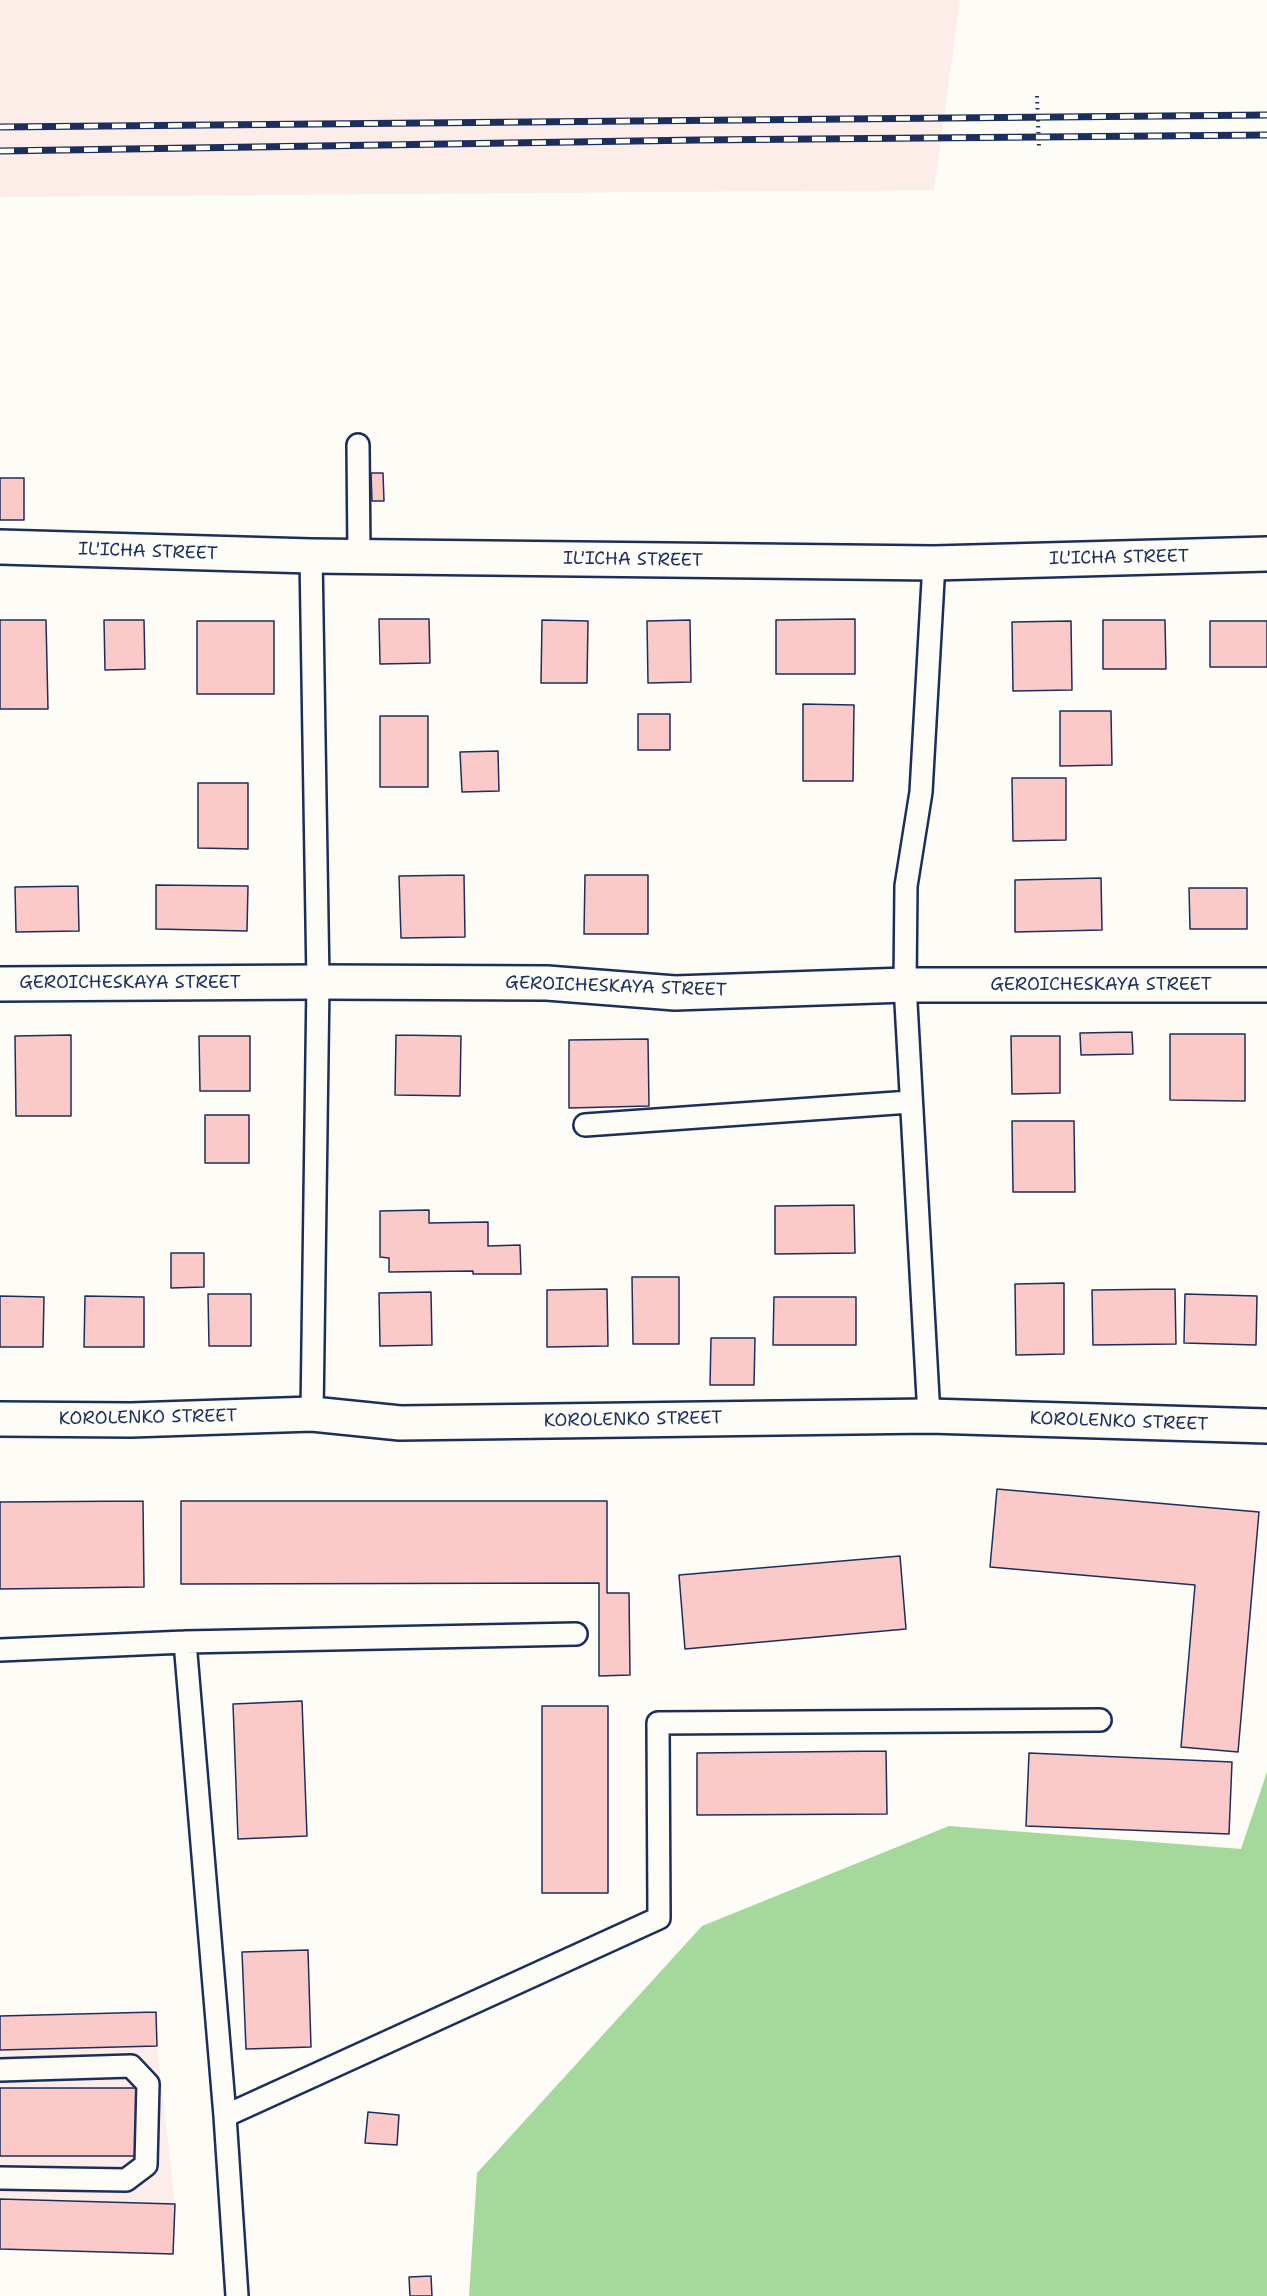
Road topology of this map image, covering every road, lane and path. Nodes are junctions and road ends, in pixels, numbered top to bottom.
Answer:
1 (1036, 96) dead end
2 (1039, 147) dead end
3 (358, 445) dead end
4 (0, 548) edge
5 (1267, 554) edge
6 (310, 556) junction
7 (359, 557) junction
8 (934, 563) junction
9 (318, 982) junction
10 (0, 984) edge
11 (905, 985) junction
12 (1267, 985) edge
13 (910, 1102) junction
14 (585, 1125) dead end
15 (312, 1414) junction
16 (929, 1416) junction
17 (0, 1419) edge
18 (1267, 1426) edge
19 (576, 1634) dead end
20 (185, 1642) junction
21 (0, 1650) edge
22 (1100, 1720) dead end
23 (0, 2070) edge
24 (225, 2116) junction
25 (0, 2178) edge
26 (237, 2296) edge

1 - 2 path
3 - 7 lane
4 - 6 street, IL'ICHA STREET
5 - 8 street, IL'ICHA STREET
6 - 7 street, IL'ICHA STREET
6 - 9 lane
7 - 8 street, IL'ICHA STREET
8 - 11 lane
9 - 10 street, GEROICHESKAYA STREET
9 - 11 street, GEROICHESKAYA STREET
9 - 15 lane
11 - 12 street, GEROICHESKAYA STREET
11 - 13 lane
13 - 14 lane
13 - 16 lane
15 - 16 street, KOROLENKO STREET
15 - 17 street, KOROLENKO STREET
16 - 18 street, KOROLENKO STREET
19 - 20 lane
20 - 21 lane
20 - 24 lane
22 - 24 lane
23 - 25 lane
24 - 26 lane

